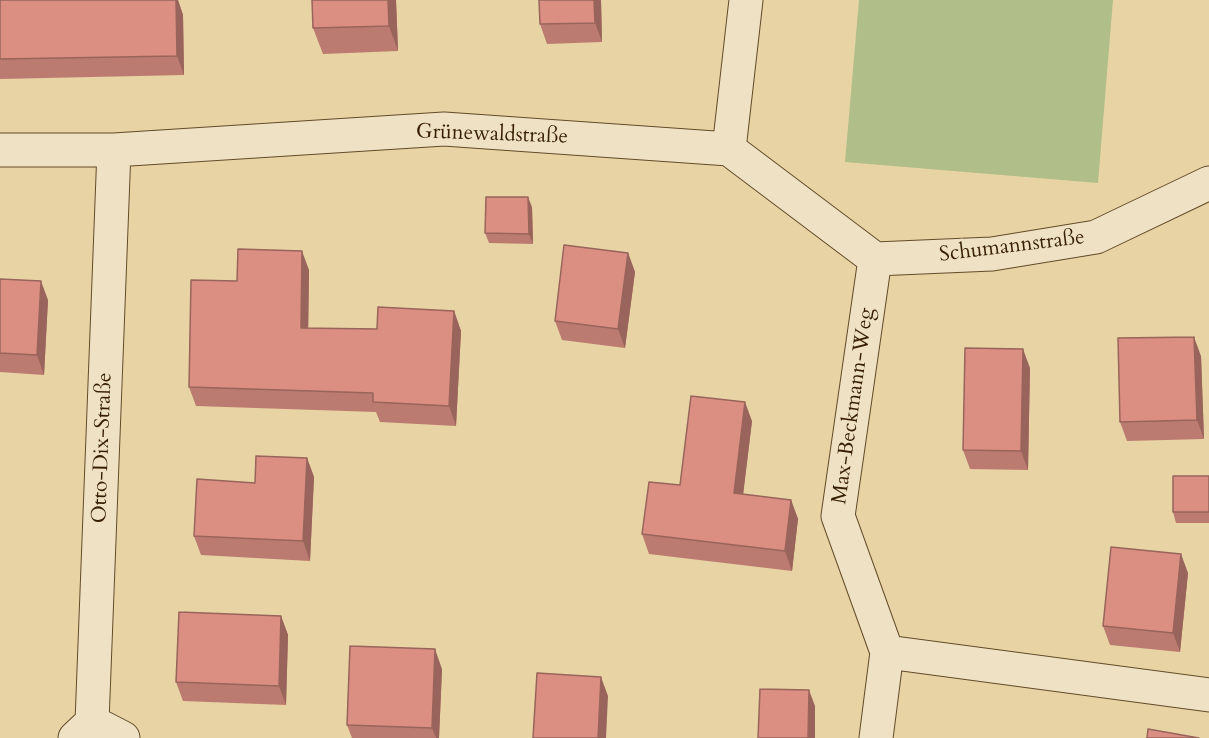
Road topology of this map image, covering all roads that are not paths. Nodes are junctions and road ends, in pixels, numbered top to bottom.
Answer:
1 (746, 0) edge
2 (729, 149) junction
3 (0, 150) edge
4 (114, 150) junction
5 (1209, 183) edge
6 (875, 259) junction
7 (887, 652) junction
8 (1209, 695) edge
9 (84, 730) edge
10 (123, 738) edge
11 (876, 738) edge

1 - 2 street
2 - 4 street, Grünewaldstraße
2 - 6 street
3 - 4 street, Grünewaldstraße
4 - 9 street, Otto-Dix-Straße
5 - 6 street, Schumannstraße
6 - 7 street, Max-Beckmann-Weg
7 - 8 street
7 - 11 street, Max-Beckmann-Weg
9 - 10 street

